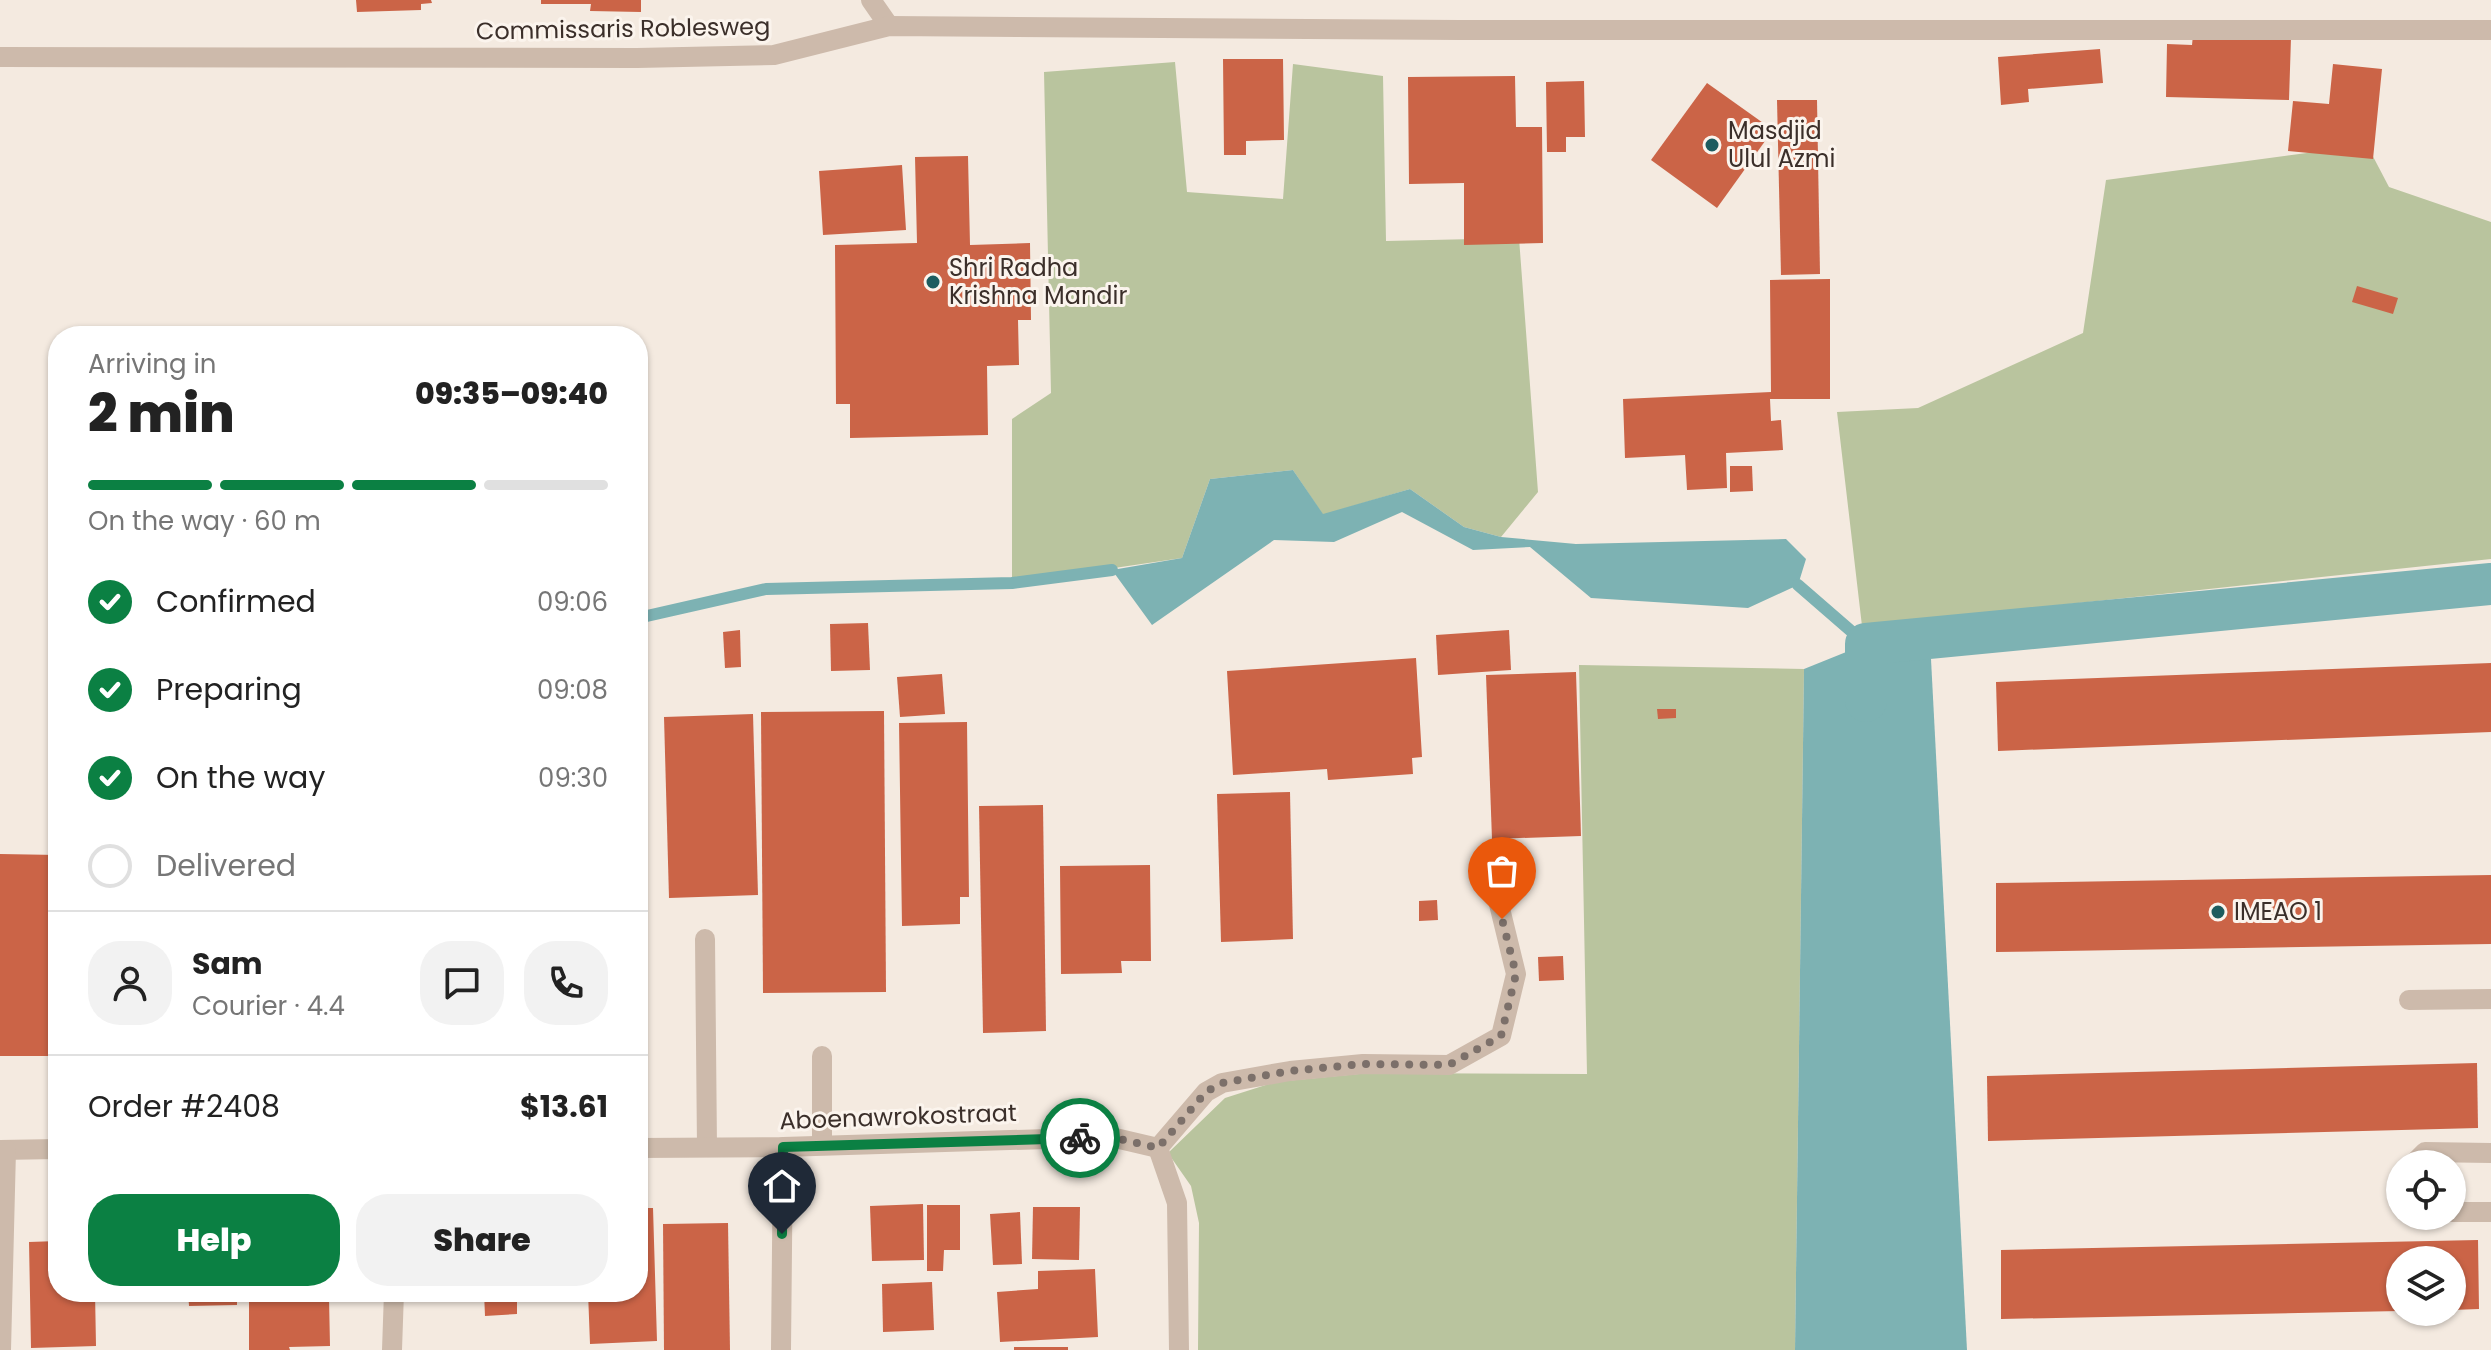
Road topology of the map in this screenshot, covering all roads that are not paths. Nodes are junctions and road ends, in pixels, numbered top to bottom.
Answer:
1 (871, 0) edge
2 (889, 26) junction
3 (2491, 30) edge
4 (0, 57) edge
5 (1496, 892) dead end
6 (705, 939) dead end
7 (2491, 999) edge
8 (2409, 1000) dead end
9 (822, 1056) dead end
10 (822, 1145) junction
11 (707, 1147) junction
12 (783, 1147) junction
13 (648, 1148) edge
14 (1158, 1148) junction
15 (48, 1149) edge
16 (3, 1150) edge
17 (2466, 1153) edge
18 (2491, 1153) edge
19 (2466, 1212) edge
20 (2491, 1212) edge
21 (394, 1302) edge
22 (1, 1350) edge
23 (392, 1350) edge
24 (781, 1350) edge
25 (1179, 1350) edge

1 - 2 street
2 - 3 street, Commissaris Roblesweg
2 - 4 street, Commissaris Roblesweg
5 - 14 street
6 - 11 street
7 - 8 street
9 - 10 street
10 - 12 street, Aboenawrokostraat
10 - 14 street, Aboenawrokostraat
11 - 12 street, Aboenawrokostraat
11 - 13 street, Aboenawrokostraat
12 - 24 street
14 - 25 street
15 - 16 street
16 - 22 street
17 - 18 street
19 - 20 street
21 - 23 street

